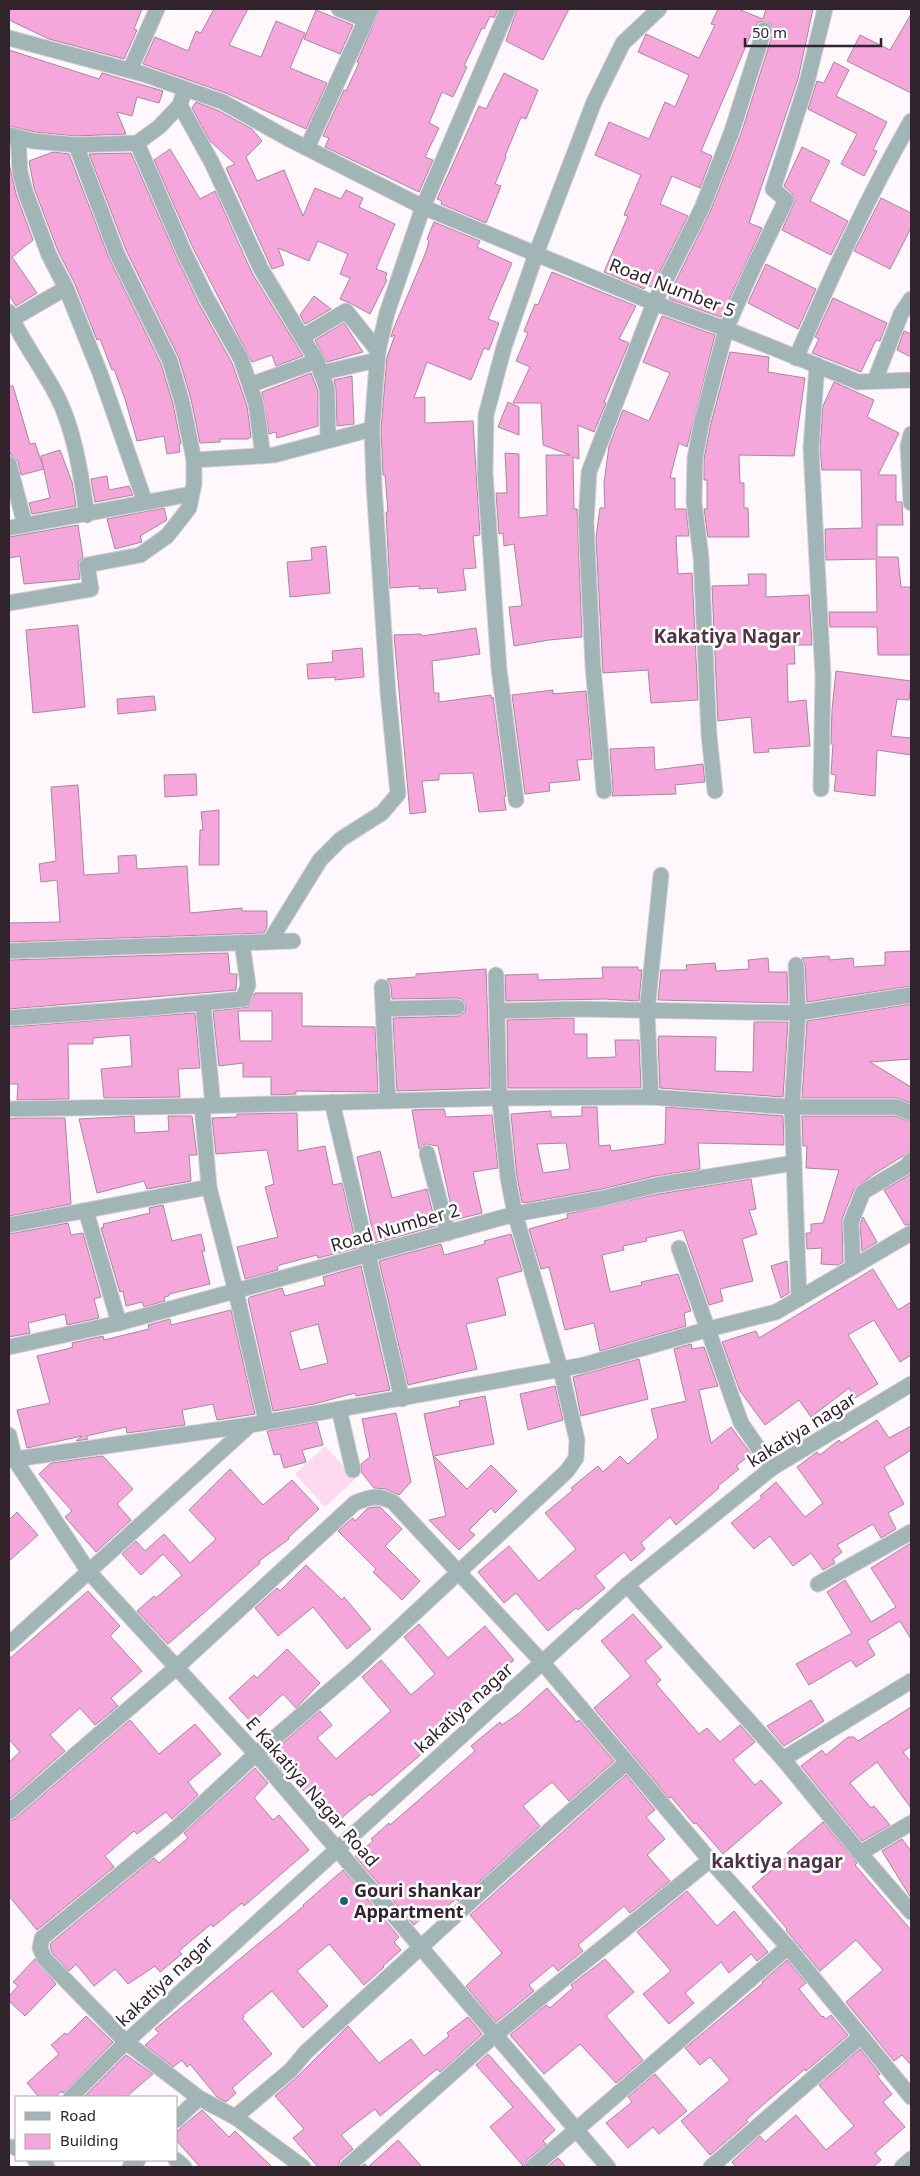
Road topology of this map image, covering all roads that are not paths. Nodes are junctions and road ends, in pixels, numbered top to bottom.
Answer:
1 (157, 9) edge
2 (339, 9) edge
3 (508, 9) edge
4 (659, 9) edge
5 (825, 9) edge
6 (368, 14) edge
7 (764, 30) dead end
8 (9, 38) edge
9 (130, 70) junction
10 (185, 89) junction
11 (180, 105) junction
12 (911, 121) edge
13 (13, 136) edge
14 (137, 143) junction
15 (76, 145) junction
16 (307, 148) junction
17 (423, 207) junction
18 (536, 254) junction
19 (66, 288) junction
20 (911, 299) edge
21 (654, 303) junction
22 (10, 318) edge
23 (726, 329) junction
24 (302, 337) junction
25 (377, 355) junction
26 (796, 358) junction
27 (817, 366) junction
28 (319, 367) junction
29 (875, 380) junction
30 (911, 380) edge
31 (250, 385) junction
32 (372, 429) junction
33 (911, 434) edge
34 (328, 440) junction
35 (263, 456) junction
36 (194, 460) junction
37 (910, 460) edge
38 (9, 464) edge
39 (191, 494) junction
40 (145, 502) junction
41 (911, 503) edge
42 (87, 515) junction
43 (25, 525) junction
44 (9, 528) edge
45 (9, 603) edge
46 (822, 789) dead end
47 (604, 790) dead end
48 (715, 792) dead end
49 (516, 800) dead end
50 (661, 875) dead end
51 (270, 941) junction
52 (293, 941) dead end
53 (242, 942) junction
54 (9, 951) edge
55 (796, 965) dead end
56 (496, 975) dead end
57 (382, 987) dead end
58 (911, 995) edge
59 (204, 1003) junction
60 (457, 1007) dead end
61 (384, 1009) junction
62 (498, 1011) junction
63 (647, 1012) junction
64 (798, 1014) junction
65 (9, 1018) edge
66 (651, 1097) junction
67 (500, 1098) junction
68 (388, 1101) junction
69 (332, 1102) junction
70 (208, 1106) junction
71 (792, 1107) junction
72 (9, 1108) edge
73 (911, 1113) edge
74 (427, 1153) dead end
75 (911, 1160) edge
76 (794, 1163) junction
77 (209, 1187) junction
78 (86, 1210) junction
79 (515, 1214) junction
80 (9, 1225) edge
81 (448, 1233) junction
82 (911, 1233) edge
83 (680, 1248) dead end
84 (367, 1256) junction
85 (853, 1267) junction
86 (236, 1292) junction
87 (799, 1299) junction
88 (119, 1323) junction
89 (709, 1329) junction
90 (9, 1348) edge
91 (561, 1371) junction
92 (911, 1384) edge
93 (402, 1399) junction
94 (339, 1409) junction
95 (266, 1421) junction
96 (250, 1425) junction
97 (9, 1435) edge
98 (12, 1460) edge
99 (772, 1468) junction
100 (353, 1470) dead end
101 (911, 1532) edge
102 (89, 1572) junction
103 (456, 1572) junction
104 (818, 1584) dead end
105 (627, 1585) junction
106 (9, 1644) edge
107 (542, 1663) junction
108 (177, 1667) junction
109 (911, 1681) edge
110 (256, 1754) junction
111 (783, 1758) junction
112 (626, 1763) junction
113 (9, 1812) edge
114 (911, 1823) edge
115 (337, 1849) junction
116 (860, 1854) junction
117 (710, 1860) junction
118 (911, 1912) edge
119 (788, 1946) junction
120 (421, 1948) junction
121 (495, 2035) junction
122 (861, 2036) junction
123 (126, 2042) junction
124 (73, 2096) edge
125 (911, 2097) edge
126 (198, 2098) junction
127 (235, 2117) junction
128 (178, 2118) edge
129 (577, 2130) junction
130 (911, 2159) edge
131 (303, 2167) edge
132 (346, 2167) edge
133 (533, 2167) edge
134 (608, 2167) edge
135 (711, 2167) edge
136 (902, 2167) edge

1 - 9 street
2 - 6 street
3 - 17 street
4 - 18 street
5 - 23 street
6 - 16 street
7 - 21 street
8 - 9 street, Road Number 5
9 - 10 street, Road Number 5
10 - 11 street
10 - 16 street, Road Number 5
11 - 14 street
11 - 24 street
12 - 26 street
13 - 15 street
13 - 19 street
14 - 15 street
14 - 31 street
15 - 36 street
16 - 17 street, Road Number 5
17 - 18 street, Road Number 5
17 - 25 street
18 - 21 street, Road Number 5
18 - 49 street
19 - 22 street
19 - 40 street
20 - 29 street
21 - 23 street, Road Number 5
21 - 47 street
22 - 42 street
23 - 26 street, Road Number 5
23 - 48 street
24 - 25 street
24 - 28 street
25 - 28 street
25 - 32 street
26 - 27 street, Road Number 5
27 - 29 street, Road Number 5
27 - 46 street
28 - 31 street
28 - 34 street
29 - 30 street, Road Number 5
31 - 35 street
32 - 34 street
32 - 51 street
33 - 37 street
34 - 35 street
35 - 36 street
36 - 39 street
37 - 41 street
38 - 43 street
39 - 40 street
39 - 45 street
40 - 42 street
42 - 43 street
43 - 44 street
50 - 63 street
51 - 52 street
51 - 53 street
53 - 54 street
53 - 59 street
55 - 64 street
56 - 62 street
57 - 61 street
58 - 64 street
59 - 65 street
59 - 70 street
60 - 61 street
61 - 68 street
62 - 63 street
62 - 67 street
63 - 64 street
63 - 66 street
64 - 71 street
66 - 67 street
66 - 71 street
67 - 68 street
67 - 79 street
68 - 69 street
69 - 70 street
69 - 84 street
70 - 72 street
70 - 77 street
71 - 73 street
71 - 76 street
74 - 81 street
75 - 85 street
76 - 79 street, Road Number 2
76 - 87 street
77 - 78 street
77 - 86 street
78 - 80 street
78 - 88 street
79 - 81 street, Road Number 2
79 - 91 street
81 - 84 street, Road Number 2
82 - 85 street
83 - 89 street
84 - 86 street, Road Number 2
84 - 93 street
85 - 87 street
86 - 88 street, Road Number 2
86 - 95 street
87 - 89 street
88 - 90 street, Road Number 2
89 - 91 street
89 - 99 street
91 - 93 street
91 - 103 street
92 - 99 street, kakatiya nagar
93 - 94 street
94 - 95 street
94 - 100 street
95 - 96 street
96 - 98 street
96 - 102 street
97 - 98 street, E Kakatiya Nagar Road
98 - 102 street, E Kakatiya Nagar Road
99 - 105 street, kakatiya nagar
101 - 104 street
102 - 106 street
102 - 108 street, E Kakatiya Nagar Road
103 - 107 street
103 - 108 street
103 - 110 street
105 - 107 street, kakatiya nagar
105 - 111 street
107 - 112 street
107 - 115 street, kakatiya nagar
108 - 110 street, E Kakatiya Nagar Road
108 - 113 street
109 - 111 street
110 - 115 street, E Kakatiya Nagar Road
110 - 123 street
111 - 116 street
112 - 117 street
112 - 120 street
114 - 116 street
115 - 120 street, E Kakatiya Nagar Road
115 - 123 street, kakatiya nagar
116 - 118 street
117 - 119 street
117 - 121 street
119 - 122 street
119 - 129 street
120 - 121 street, E Kakatiya Nagar Road
120 - 127 street
121 - 129 street, E Kakatiya Nagar Road
121 - 132 street
122 - 125 street
122 - 135 street
123 - 124 street, kakatiya nagar
123 - 126 street
126 - 127 street
126 - 128 street
127 - 131 street
129 - 133 street
129 - 134 street, E Kakatiya Nagar Road
130 - 136 street

